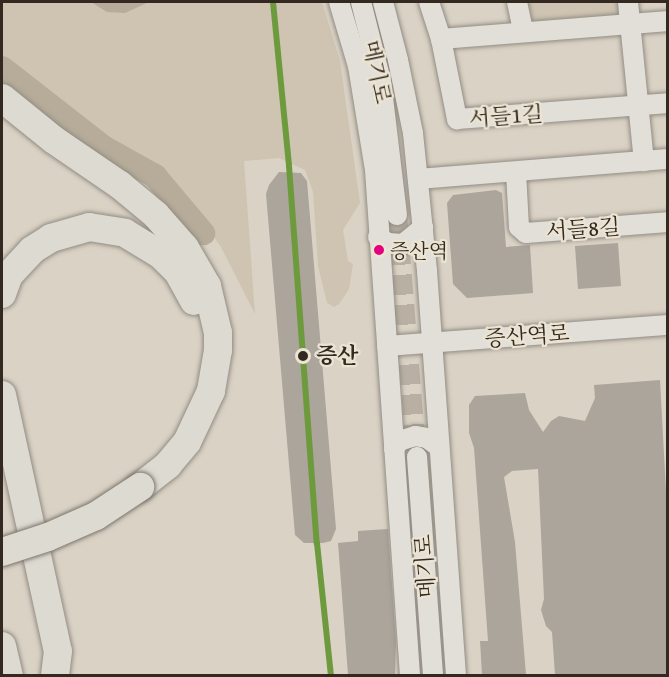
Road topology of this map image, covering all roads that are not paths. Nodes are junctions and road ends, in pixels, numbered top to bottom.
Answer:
1 (339, 2) edge
2 (361, 2) edge
3 (383, 2) edge
4 (429, 2) edge
5 (517, 2) edge
6 (628, 2) edge
7 (668, 21) edge
8 (630, 23) junction
9 (523, 31) junction
10 (441, 39) junction
11 (2, 98) edge
12 (668, 103) edge
13 (640, 105) junction
14 (668, 159) edge
15 (644, 161) junction
16 (516, 172) junction
17 (418, 178) junction
18 (397, 215) tunnel mouth
19 (668, 222) edge
20 (423, 228) junction
21 (378, 237) junction
22 (2, 294) edge
23 (668, 325) edge
24 (431, 343) junction
25 (387, 346) junction
26 (2, 395) edge
27 (439, 447) junction
28 (394, 449) junction
29 (2, 455) edge
30 (417, 458) tunnel mouth
31 (135, 480) junction
32 (2, 535) edge
33 (2, 552) edge
34 (2, 646) edge
35 (9, 675) edge
36 (54, 675) edge
37 (410, 675) edge
38 (434, 675) edge
39 (456, 675) edge

1 - 21 street
2 - 18 street, 메기로
3 - 17 street
4 - 10 street, 서들1길
5 - 9 street
6 - 8 street
7 - 8 street
8 - 9 street
8 - 13 street
9 - 10 street
10 - 13 street, 서들1길
11 - 31 highway
12 - 13 street, 서들1길
13 - 15 street
14 - 15 street
15 - 16 street
16 - 17 street
16 - 19 street, 서들8길
17 - 20 street
20 - 21 street
20 - 24 street
21 - 25 street
22 - 31 highway
23 - 24 street, 증산역로
24 - 25 street, 증산역로
24 - 27 street
25 - 28 street
26 - 36 highway
27 - 28 street
27 - 39 street
28 - 37 street
29 - 36 highway
30 - 38 street, 메기로
31 - 32 highway
31 - 33 highway, bridge
34 - 35 highway

